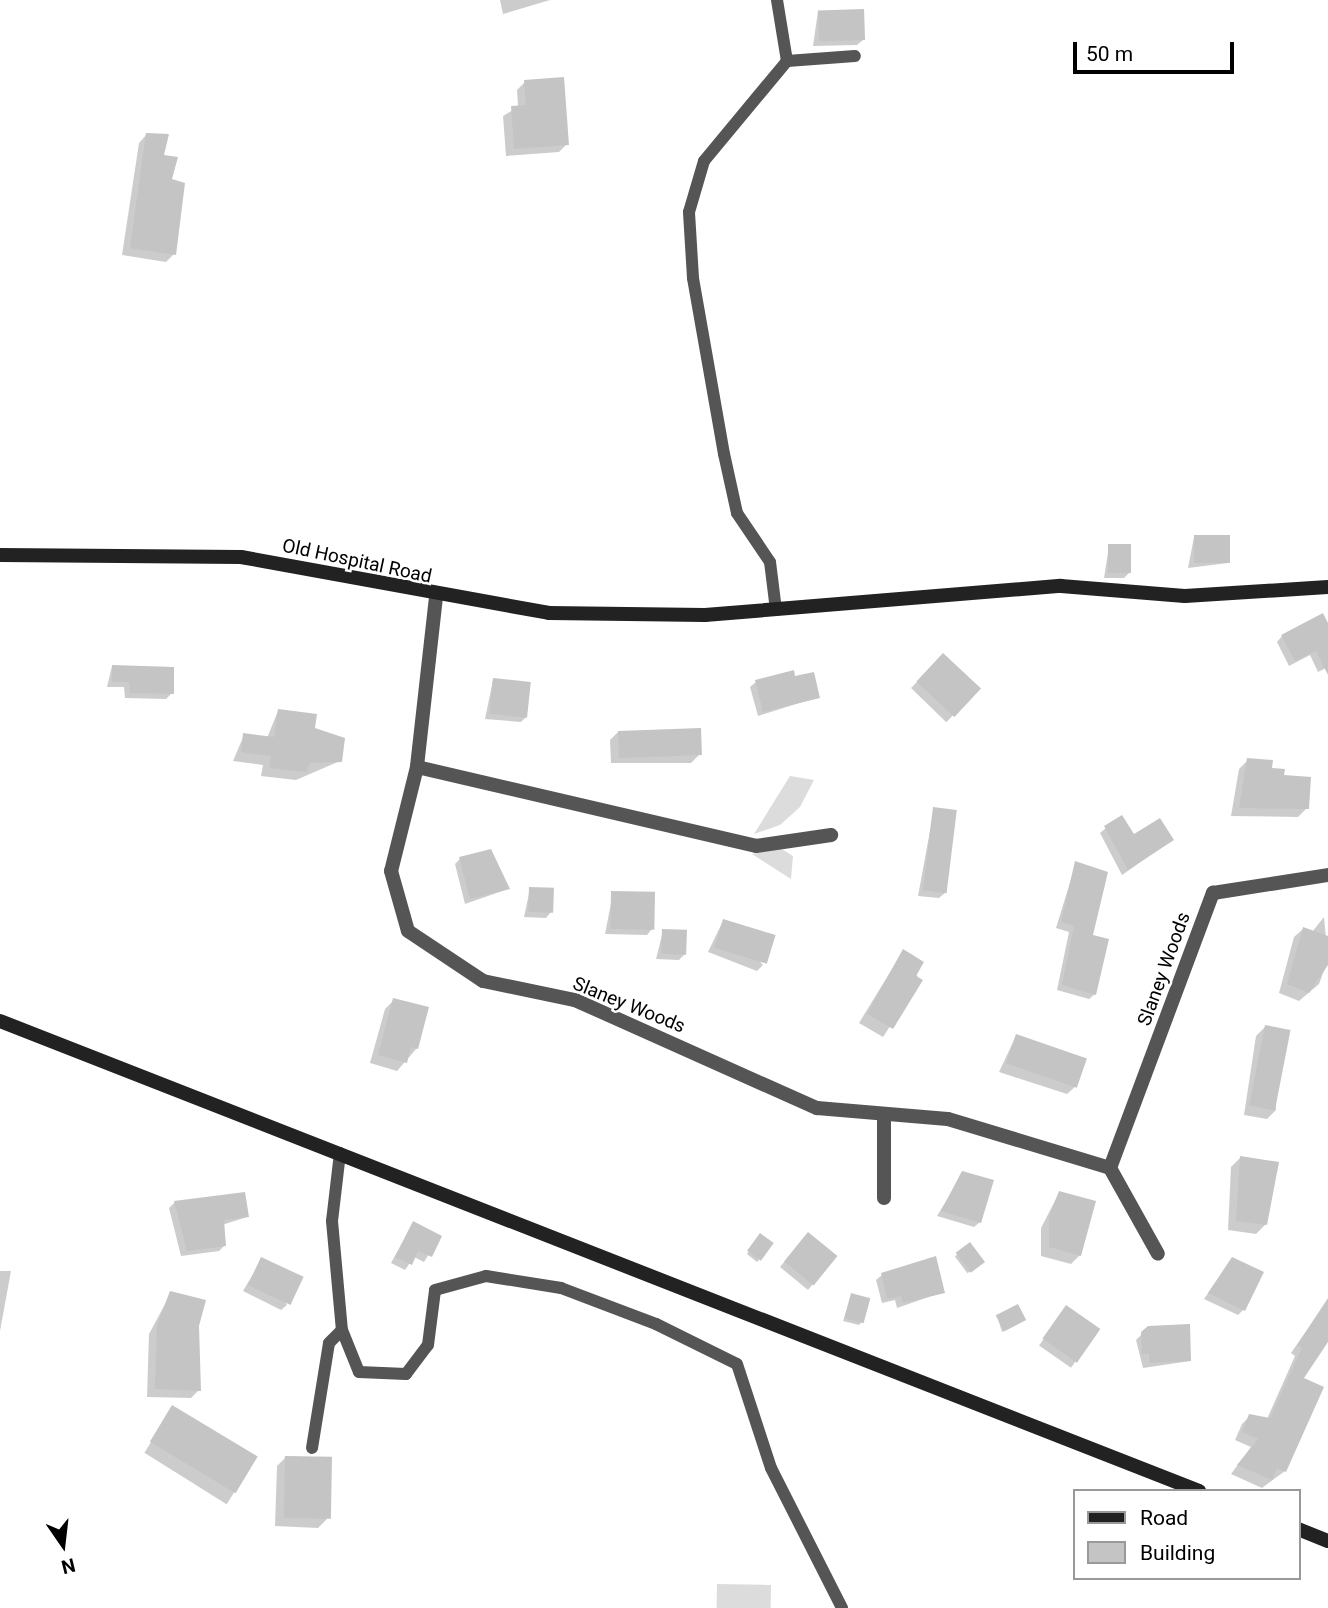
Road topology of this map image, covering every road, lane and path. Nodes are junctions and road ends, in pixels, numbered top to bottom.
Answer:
1 (777, 0) edge
2 (855, 56) dead end
3 (787, 61) junction
4 (0, 555) edge
5 (1328, 587) edge
6 (436, 597) junction
7 (776, 610) junction
8 (417, 767) junction
9 (831, 835) dead end
10 (1328, 875) edge
11 (0, 1021) edge
12 (884, 1118) junction
13 (340, 1153) junction
14 (1110, 1168) junction
15 (884, 1198) dead end
16 (1158, 1254) dead end
17 (342, 1330) junction
18 (312, 1448) dead end
19 (1194, 1489) edge
20 (1300, 1530) edge
21 (1328, 1541) edge
22 (842, 1608) edge

1 - 3 lane
2 - 3 lane
3 - 7 lane
4 - 6 street, Old Hospital Road
5 - 7 street, Old Hospital Road
6 - 7 street, Old Hospital Road
6 - 8 street, Slaney Woods
8 - 9 street
8 - 12 street, Slaney Woods
10 - 14 street, Slaney Woods
11 - 13 street
12 - 14 street, Slaney Woods
12 - 15 street
13 - 17 lane
13 - 19 street
14 - 16 street
17 - 18 lane
17 - 22 lane
20 - 21 street

